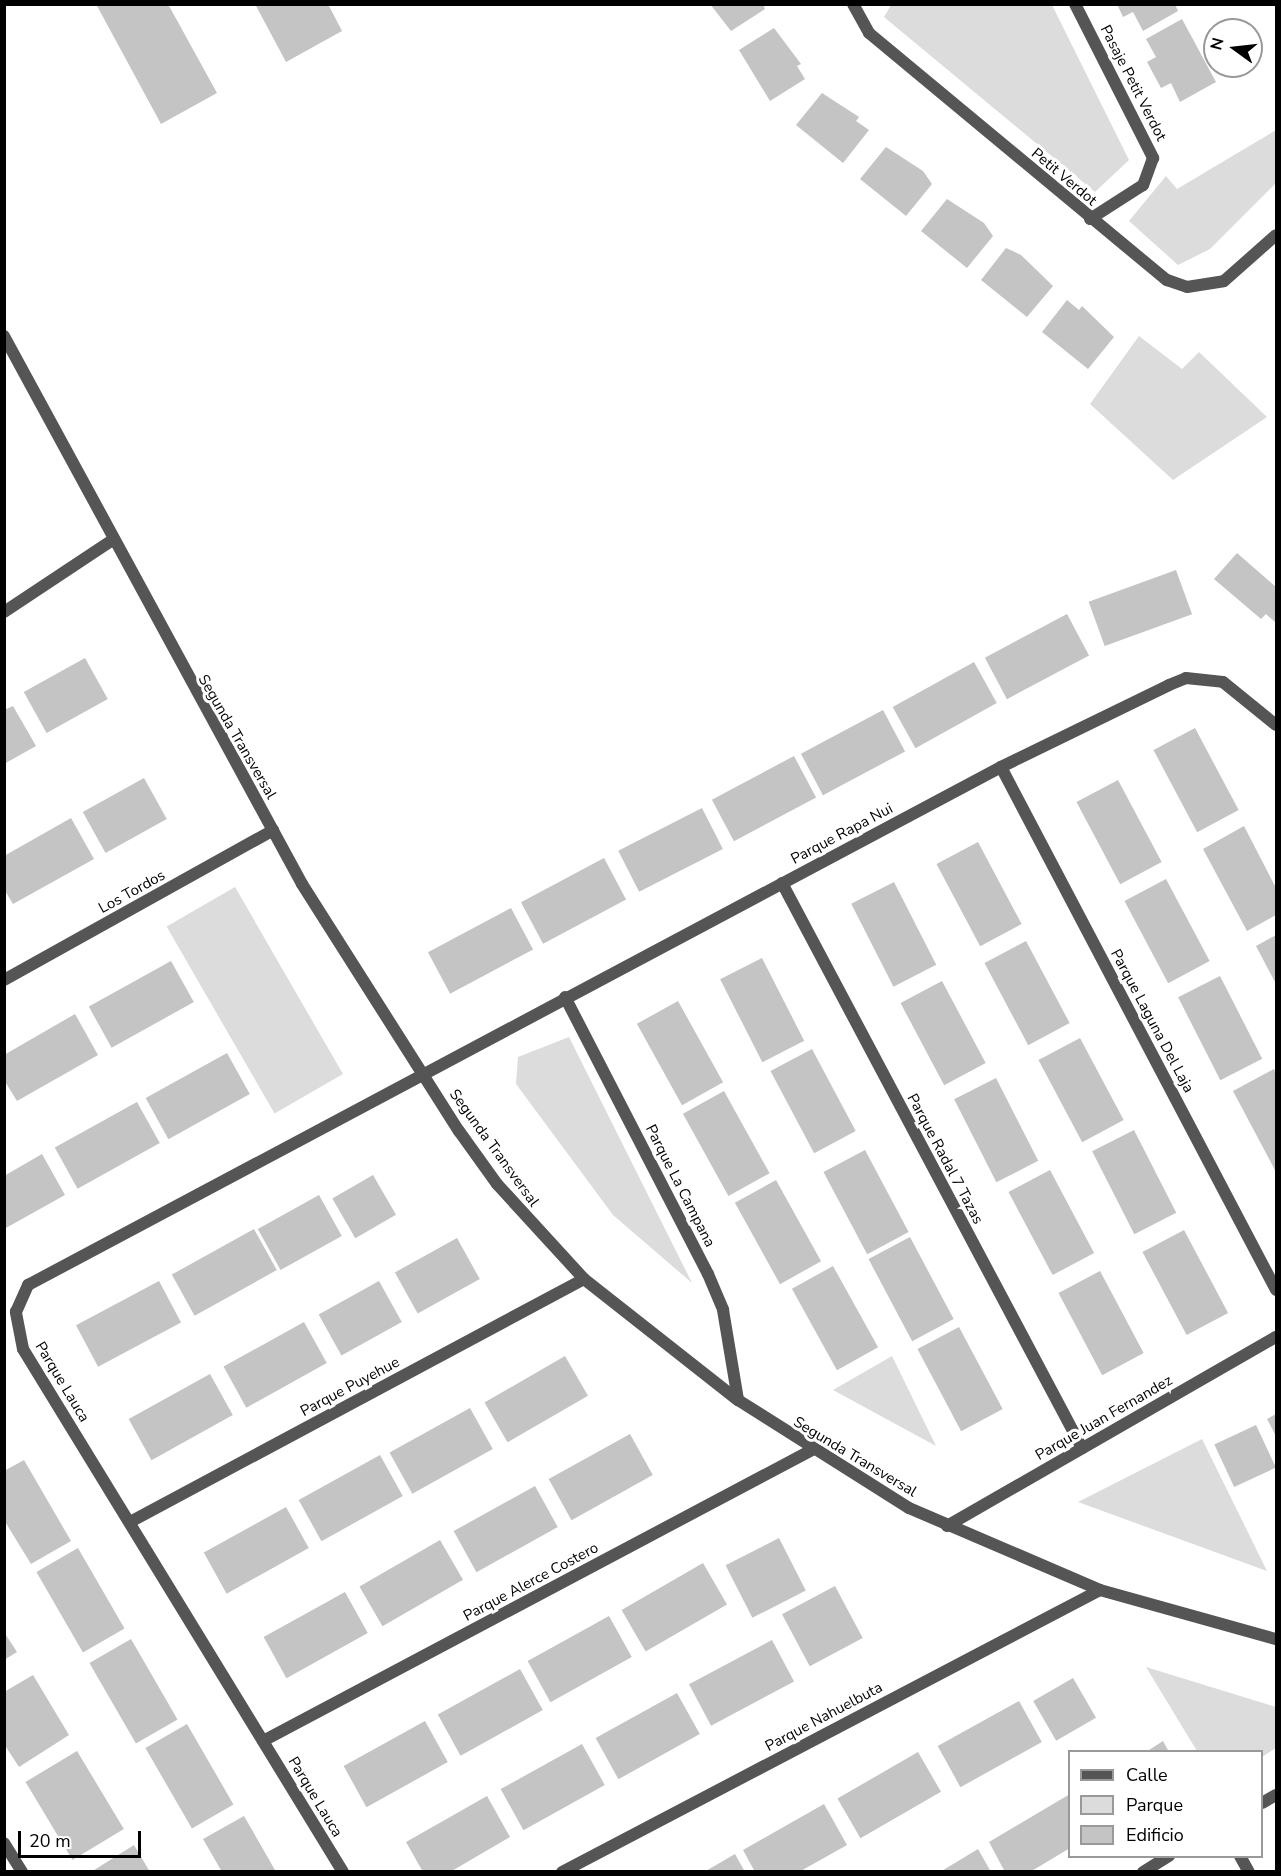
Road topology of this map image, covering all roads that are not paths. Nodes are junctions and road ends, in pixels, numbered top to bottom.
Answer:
1 (853, 4) edge
2 (1075, 4) edge
3 (1090, 219) junction
4 (1276, 236) edge
5 (4, 336) edge
6 (111, 541) junction
7 (4, 612) edge
8 (1276, 725) edge
9 (1001, 767) junction
10 (273, 830) junction
11 (782, 883) junction
12 (4, 980) edge
13 (565, 997) junction
14 (421, 1072) junction
15 (584, 1279) junction
16 (1276, 1290) edge
17 (1276, 1337) edge
18 (738, 1400) junction
19 (1082, 1448) junction
20 (812, 1450) junction
21 (130, 1522) junction
22 (947, 1526) junction
23 (1100, 1590) junction
24 (1276, 1639) edge
25 (263, 1741) junction
26 (4, 1843) edge
27 (1167, 1858) edge
28 (1241, 1858) edge
29 (22, 1872) edge
30 (344, 1872) edge
31 (562, 1872) edge
32 (1143, 1872) edge
33 (1249, 1872) edge

1 - 3 street, Petit Verdot
2 - 3 street, Pasaje Petit Verdot
3 - 4 street, Petit Verdot
5 - 6 street, Segunda Transversal
6 - 7 street
6 - 10 street, Segunda Transversal
8 - 9 street, Parque Rapa Nui
9 - 11 street, Parque Rapa Nui
9 - 16 street, Parque Laguna Del Laja
10 - 12 street, Los Tordos
10 - 14 street, Segunda Transversal
11 - 13 street, Parque Rapa Nui
11 - 19 street, Parque Radal 7 Tazas
13 - 14 street, Parque Rapa Nui
13 - 18 street, Parque La Campana
14 - 15 street, Segunda Transversal
14 - 21 street, Parque Lauca
15 - 18 street, Segunda Transversal
15 - 21 street, Parque Puyehue
17 - 19 street, Parque Juan Fernandez
18 - 20 street, Segunda Transversal
19 - 22 street, Parque Juan Fernandez
20 - 22 street, Segunda Transversal
20 - 25 street, Parque Alerce Costero
21 - 25 street, Parque Lauca
22 - 23 street, Segunda Transversal
23 - 24 street, Segunda Transversal
23 - 31 street, Parque Nahuelbuta
25 - 30 street, Parque Lauca
26 - 29 street
27 - 32 street
28 - 33 street

